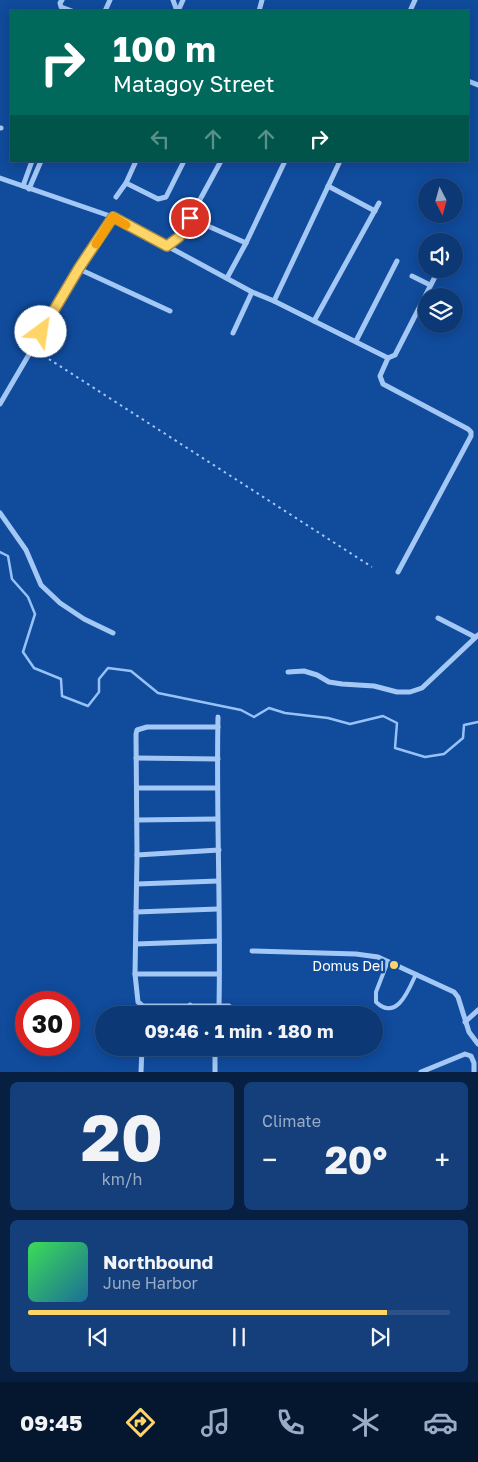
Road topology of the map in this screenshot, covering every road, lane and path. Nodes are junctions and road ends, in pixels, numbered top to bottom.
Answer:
1 (62, 0) edge
2 (69, 10) edge
3 (32, 162) edge
4 (41, 162) edge
5 (136, 162) edge
6 (184, 162) edge
7 (220, 162) edge
8 (286, 162) edge
9 (340, 162) edge
10 (0, 178) edge
11 (126, 183) junction
12 (23, 186) junction
13 (328, 186) junction
14 (29, 189) junction
15 (116, 197) dead end
16 (379, 203) dead end
17 (375, 211) junction
18 (113, 217) junction
19 (190, 218) junction
20 (246, 243) junction
21 (167, 246) junction
22 (397, 261) dead end
23 (79, 268) junction
24 (412, 276) dead end
25 (227, 278) junction
26 (434, 278) edge
27 (430, 285) junction
28 (252, 292) junction
29 (274, 301) junction
30 (170, 311) dead end
31 (314, 321) junction
32 (233, 333) dead end
33 (356, 341) junction
34 (32, 348) junction
35 (388, 358) junction
36 (0, 404) edge
37 (0, 513) edge
38 (372, 567) dead end
39 (398, 572) dead end
40 (438, 618) dead end
41 (113, 632) dead end
42 (477, 636) edge
43 (288, 672) dead end
44 (218, 717) dead end
45 (218, 728) junction
46 (136, 758) junction
47 (218, 759) junction
48 (137, 788) junction
49 (218, 788) junction
50 (217, 819) junction
51 (137, 820) junction
52 (219, 850) junction
53 (137, 855) junction
54 (218, 881) junction
55 (137, 884) junction
56 (218, 909) junction
57 (136, 912) junction
58 (219, 941) junction
59 (136, 944) junction
60 (252, 951) dead end
61 (388, 961) junction
62 (135, 974) junction
63 (219, 974) junction
64 (416, 974) junction
65 (190, 1005) joint
66 (219, 1006) joint
67 (478, 1010) edge
68 (465, 1022) junction
69 (477, 1043) edge
70 (142, 1056) edge
71 (215, 1056) edge
72 (434, 1069) edge
73 (141, 1072) edge
74 (215, 1072) edge
75 (421, 1072) edge
76 (474, 1072) edge

1 - 2 street
3 - 12 street
4 - 14 street
5 - 11 street
6 - 11 street
7 - 19 street
8 - 20 street
9 - 13 street
10 - 12 street
11 - 15 street
12 - 14 street
13 - 17 street
13 - 29 street
14 - 18 street
16 - 17 street
17 - 31 street
18 - 21 street
18 - 23 street
19 - 20 street
19 - 21 street
20 - 25 street
21 - 25 street
22 - 33 street
23 - 30 street
23 - 34 street
24 - 27 street
25 - 28 street
26 - 27 street
27 - 35 street
28 - 29 street
28 - 32 street
29 - 31 street
31 - 33 street
33 - 35 street
34 - 36 street
34 - 38 path
35 - 39 street
37 - 41 street
40 - 42 street
42 - 43 street
44 - 45 street
45 - 46 street
45 - 47 street
46 - 47 street
46 - 48 street
47 - 49 street
48 - 49 street
48 - 51 street
49 - 50 street
50 - 51 street
50 - 52 street
51 - 53 street
52 - 53 street
52 - 54 street
53 - 55 street
54 - 55 street
54 - 56 street
55 - 57 street
56 - 57 street
56 - 58 street
57 - 59 street
58 - 59 street
58 - 63 street
59 - 62 street
60 - 61 street
61 - 64 street
61 - 64 lane
62 - 63 street
62 - 65 street
63 - 66 street
64 - 68 street
65 - 66 street
67 - 68 street
68 - 69 street
70 - 73 street
71 - 74 street
72 - 75 street
72 - 76 street

